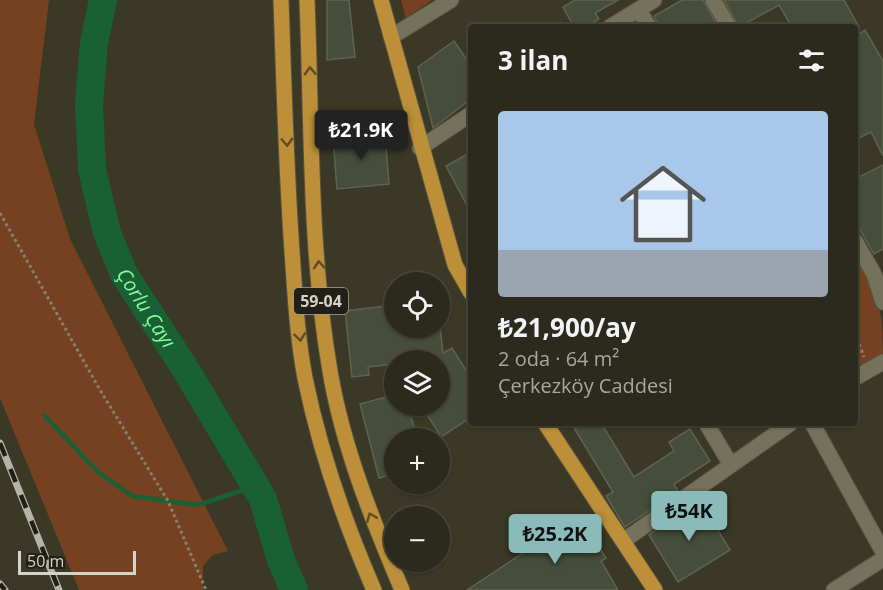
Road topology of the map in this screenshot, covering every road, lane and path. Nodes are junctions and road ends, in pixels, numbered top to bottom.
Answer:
1 (281, 0) edge
2 (307, 0) edge
3 (381, 0) edge
4 (451, 0) edge
5 (654, 0) edge
6 (713, 0) edge
7 (639, 10) junction
8 (615, 24) edge
9 (647, 24) edge
10 (727, 24) edge
11 (391, 37) junction
12 (468, 116) edge
13 (420, 148) junction
14 (0, 213) edge
15 (858, 245) edge
16 (879, 273) edge
17 (468, 288) edge
18 (883, 302) edge
19 (858, 341) edge
20 (883, 362) edge
21 (869, 370) junction
22 (858, 376) edge
23 (547, 426) edge
24 (708, 426) edge
25 (787, 426) edge
26 (815, 426) edge
27 (731, 465) junction
28 (623, 541) junction
29 (883, 552) edge
30 (883, 559) edge
31 (206, 590) edge
32 (374, 590) edge
33 (402, 590) edge
34 (655, 590) edge
35 (834, 590) edge

1 -> 32 main road, 59-04 / 59-04
33 -> 2 main road, 59-04
3 - 11 main road
4 - 11 street
5 - 7 street
6 - 10 street
7 - 8 street
7 - 9 street
11 - 13 main road
12 - 13 street
13 - 17 main road
14 - 31 path
15 - 16 street
16 - 18 street
19 - 21 path
20 - 21 street
21 - 22 street
23 - 28 main road
24 - 27 street
25 - 27 street
26 - 29 street
27 - 28 street
28 - 34 main road
30 - 35 street

